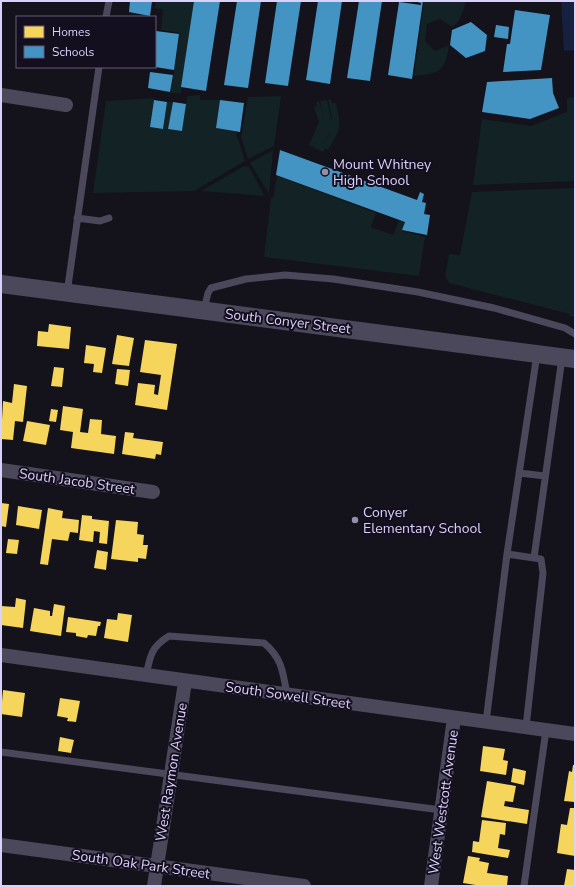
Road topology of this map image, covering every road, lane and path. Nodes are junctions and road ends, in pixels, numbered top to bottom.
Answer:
1 (108, 1) edge
2 (106, 16) edge
3 (99, 68) edge
4 (1, 95) edge
5 (66, 105) dead end
6 (77, 218) junction
7 (109, 218) dead end
8 (1, 284) edge
9 (66, 293) junction
10 (203, 310) junction
11 (575, 334) edge
12 (537, 354) junction
13 (569, 358) edge
14 (1, 470) edge
15 (519, 473) junction
16 (545, 476) junction
17 (153, 492) dead end
18 (506, 554) junction
19 (534, 558) junction
20 (1, 655) edge
21 (146, 676) junction
22 (185, 682) junction
23 (287, 695) junction
24 (454, 718) junction
25 (486, 722) junction
26 (526, 727) junction
27 (546, 730) junction
28 (575, 734) edge
29 (1, 752) edge
30 (171, 774) junction
31 (441, 810) junction
32 (1, 845) edge
33 (157, 866) junction
34 (154, 886) edge
35 (304, 886) edge
36 (431, 886) edge
37 (524, 886) edge

1 - 2 lane
3 - 6 lane
4 - 5 street
6 - 7 lane
6 - 9 lane
8 - 9 street, South Conyer Street
9 - 10 street, South Conyer Street
10 - 11 lane
10 - 12 street, South Conyer Street
12 - 13 street, South Conyer Street
12 - 15 lane
13 - 16 lane
14 - 17 street, South Jacob Street
15 - 16 lane
15 - 18 lane
16 - 19 lane
18 - 19 lane
18 - 25 lane
19 - 26 lane
20 - 21 street, South Sowell Street
21 - 22 street, South Sowell Street
21 - 23 lane
22 - 23 street, South Sowell Street
22 - 30 street, West Raymon Avenue
23 - 24 street, South Sowell Street
24 - 25 street, South Sowell Street
24 - 31 street, West Westcott Avenue
25 - 26 street, South Sowell Street
26 - 27 street, South Sowell Street
27 - 28 street, South Sowell Street
27 - 37 lane
29 - 30 lane
30 - 31 lane
30 - 33 street, West Raymon Avenue
31 - 36 street, West Westcott Avenue
32 - 33 street, South Oak Park Street
33 - 34 street, West Raymon Avenue
33 - 35 street, South Oak Park Street

